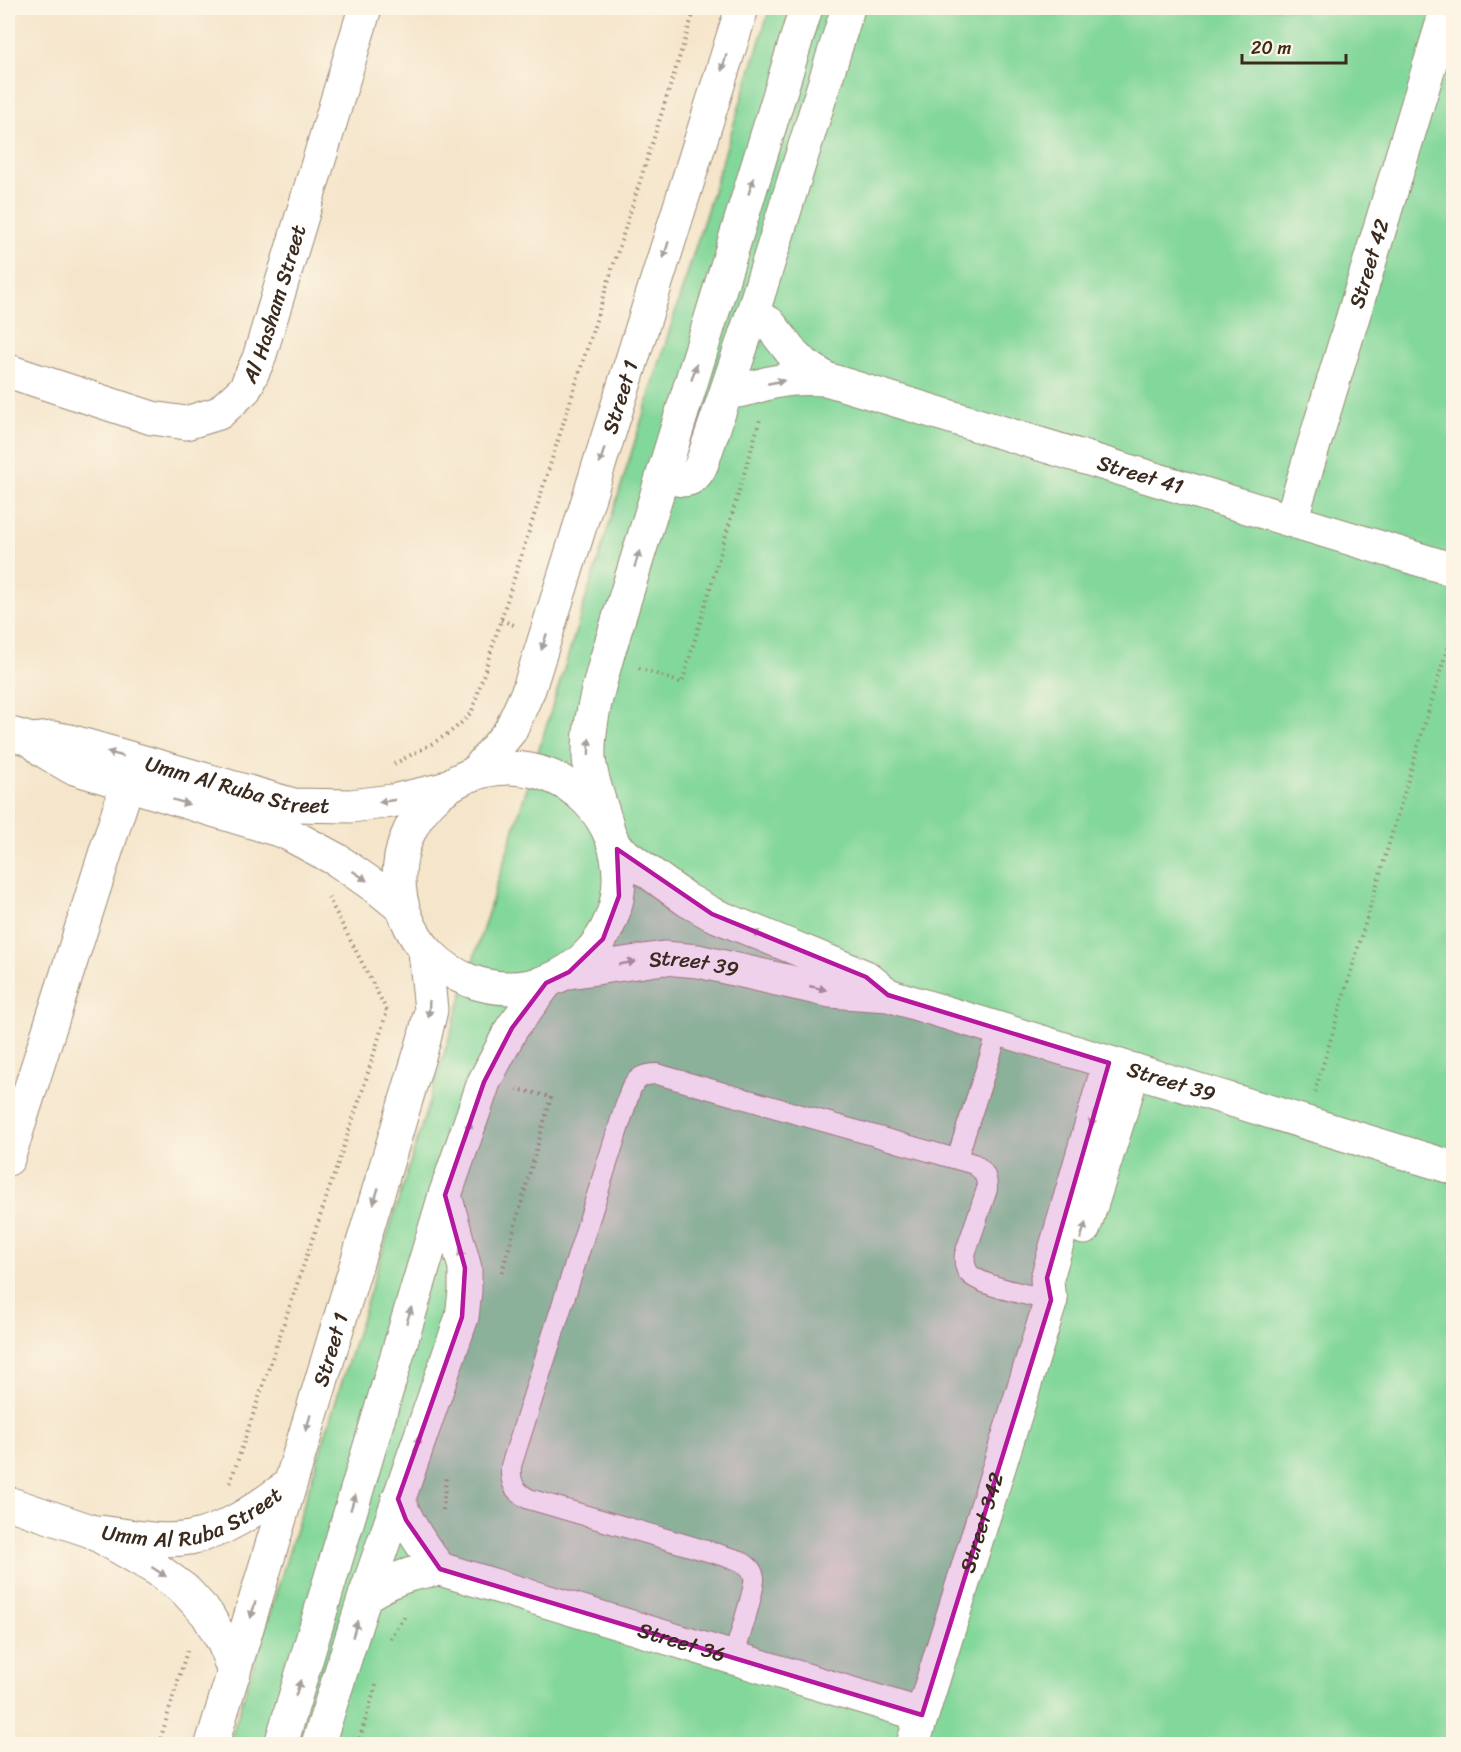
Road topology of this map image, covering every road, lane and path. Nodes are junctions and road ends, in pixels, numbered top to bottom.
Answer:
1 (365, 8) edge
2 (742, 8) edge
3 (806, 8) edge
4 (848, 8) edge
5 (1447, 8) edge
6 (752, 315) junction
7 (8, 370) edge
8 (826, 379) junction
9 (771, 382) junction
10 (727, 392) junction
11 (663, 475) junction
12 (1291, 520) junction
13 (1454, 570) edge
14 (1454, 626) edge
15 (607, 657) junction
16 (20, 736) edge
17 (474, 774) junction
18 (126, 785) junction
19 (444, 789) junction
20 (612, 837) junction
21 (402, 908) junction
22 (425, 951) junction
23 (558, 978) junction
24 (888, 995) junction
25 (999, 1029) junction
26 (1122, 1066) junction
27 (1306, 1123) junction
28 (957, 1158) junction
29 (8, 1159) edge
30 (1454, 1168) edge
31 (445, 1195) junction
32 (1051, 1300) junction
33 (289, 1485) junction
34 (398, 1499) junction
35 (8, 1503) edge
36 (91, 1531) junction
37 (440, 1569) junction
38 (365, 1596) junction
39 (734, 1659) junction
40 (234, 1673) junction
41 (917, 1730) edge
42 (212, 1744) edge
43 (281, 1744) edge
44 (318, 1744) edge

1 - 7 street, Al Hasham Street
2 -> 17 street, Street 1
11 -> 3 street
4 - 6 street
5 - 12 street, Street 42
6 - 8 street, Street 41
6 - 10 street
9 -> 8 street, Street 41
8 - 12 street, Street 41
9 - 10 street, Street 41
9 - 15 path
10 - 11 street
15 -> 11 street
12 - 13 street, Street 41
14 - 27 path
20 -> 15 street
16 - 18 street, Umm Al Ruba Street
19 -> 16 street, Umm Al Ruba Street
17 - 19 street
17 - 20 street, Street 39
18 -> 21 street, Umm Al Ruba Street
18 - 29 street, Umm Al Ruba Street
19 - 21 street
20 - 23 street
24 -> 20 street, Street 39
21 - 22 street
22 - 23 street, Street 39
22 -> 33 street, Street 1
23 -> 24 street, Street 39
31 -> 23 street
24 - 25 street, Street 39
25 - 26 street, Street 39
25 - 28 lane
26 - 27 street, Street 39
26 - 32 street, Street 342
27 - 30 street, Street 39
28 - 32 lane
28 - 39 lane
34 -> 31 street
43 -> 31 street
32 - 41 street, Street 342
33 - 36 street, Umm Al Ruba Street
33 -> 40 street, Street 1
34 - 37 street
34 - 38 street
35 - 36 street, Umm Al Ruba Street
36 -> 40 street, Umm Al Ruba Street
37 - 38 street, Street 36
37 - 39 street, Street 36
44 -> 38 street
39 - 41 street, Street 36
40 - 42 street, Street 1

